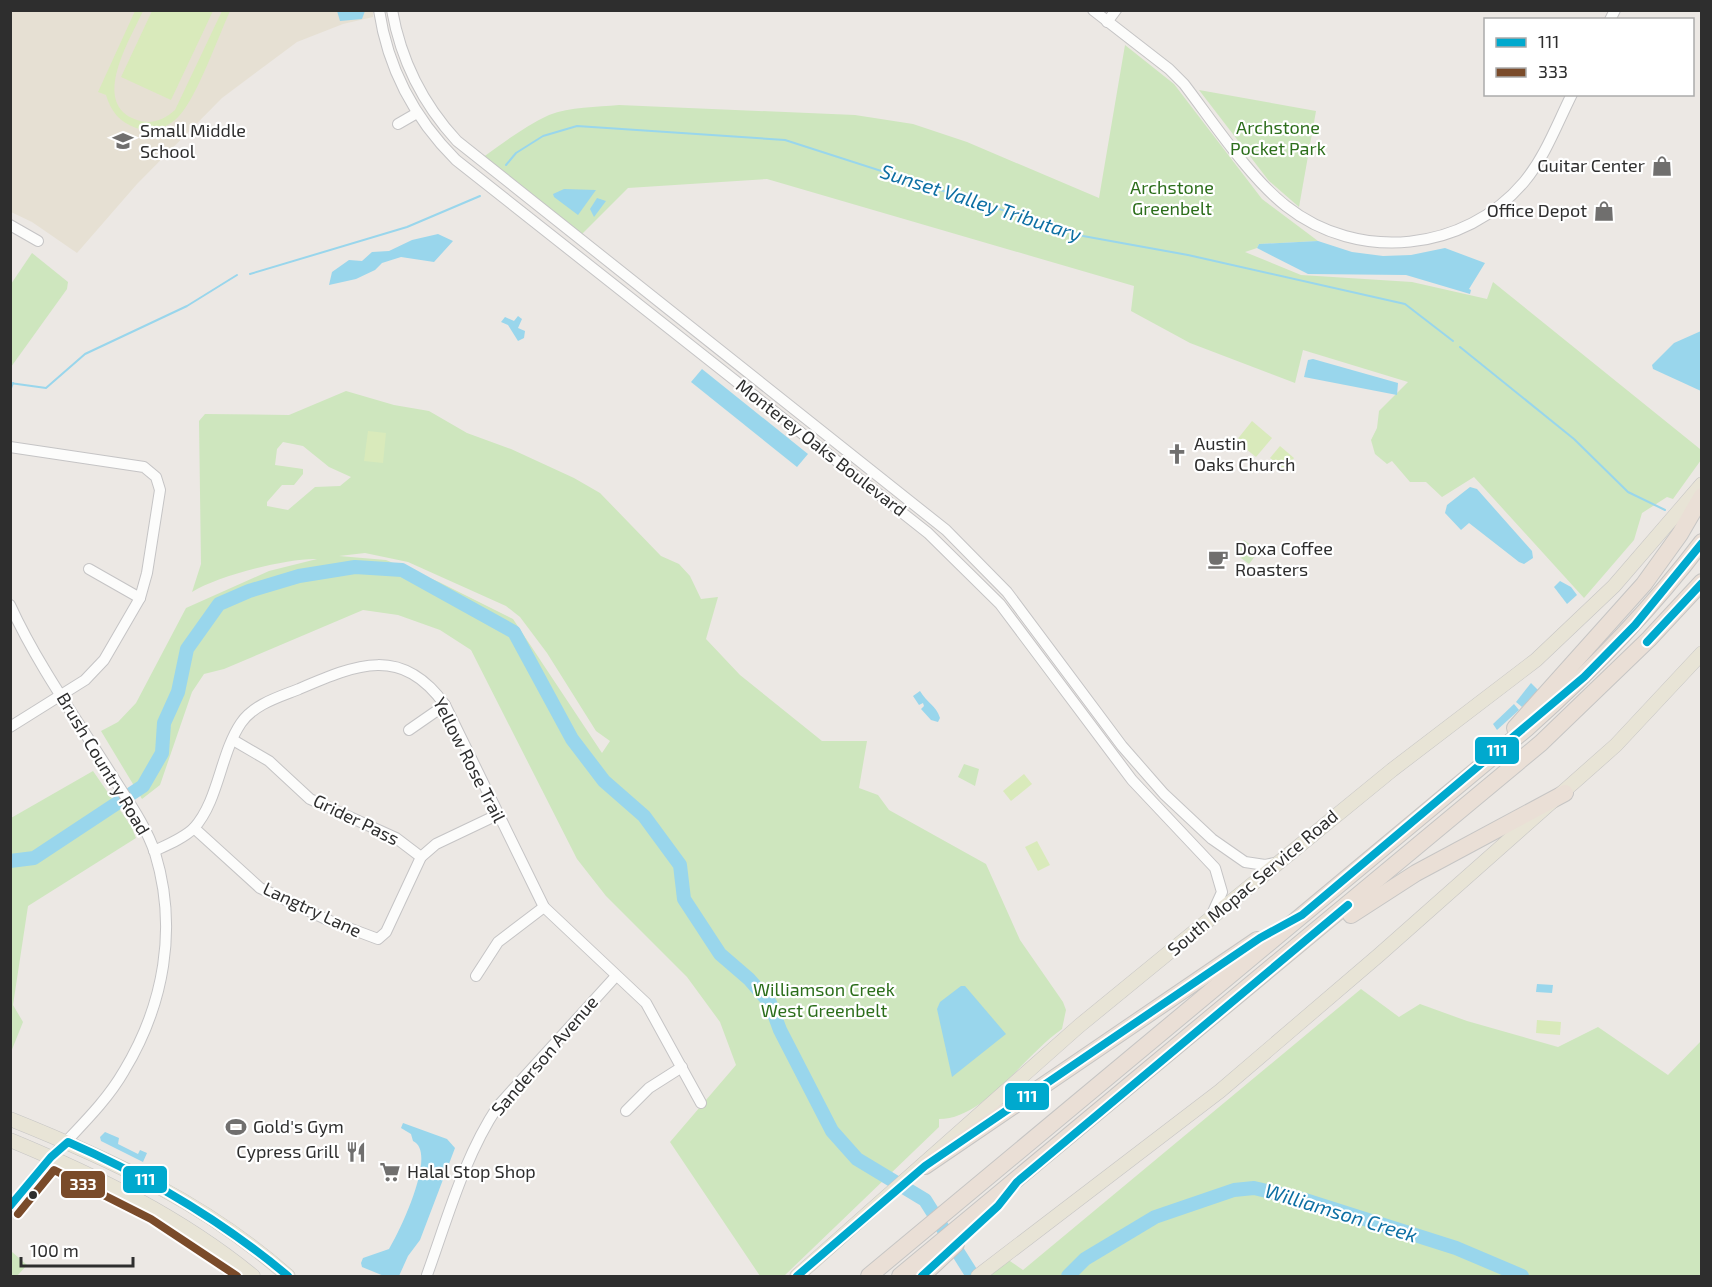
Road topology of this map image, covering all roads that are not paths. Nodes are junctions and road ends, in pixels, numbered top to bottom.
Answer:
1 (379, 10) edge
2 (392, 10) edge
3 (1093, 10) edge
4 (1116, 10) edge
5 (1107, 22) junction
6 (1571, 96) edge
7 (417, 113) junction
8 (398, 124) dead end
9 (10, 225) edge
10 (38, 241) dead end
11 (10, 447) edge
12 (1701, 484) edge
13 (1701, 496) edge
14 (1701, 542) edge
15 (89, 569) dead end
16 (1701, 582) edge
17 (140, 598) junction
18 (10, 605) edge
19 (1701, 653) edge
20 (61, 696) junction
21 (445, 705) junction
22 (10, 727) edge
23 (409, 730) dead end
24 (233, 740) junction
25 (1501, 747) junction
26 (1565, 793) junction
27 (496, 815) junction
28 (194, 828) junction
29 (154, 851) junction
30 (421, 857) junction
31 (1280, 862) junction
32 (544, 907) junction
33 (1302, 915) junction
34 (1208, 921) junction
35 (1306, 940) junction
36 (476, 976) dead end
37 (616, 976) junction
38 (682, 1067) junction
39 (701, 1103) dead end
40 (626, 1112) dead end
41 (10, 1119) edge
42 (10, 1140) edge
43 (68, 1142) junction
44 (51, 1157) junction
45 (925, 1166) junction
46 (10, 1207) edge
47 (919, 1273) edge
48 (427, 1275) dead end
49 (253, 1276) edge
50 (288, 1276) edge
51 (797, 1276) edge
52 (869, 1276) edge
53 (900, 1276) edge
54 (978, 1276) edge

1 - 7 street, Monterey Oaks Boulevard
2 - 31 street, Monterey Oaks Boulevard
3 - 5 street
4 - 5 street
5 - 6 street
7 - 8 street
7 - 34 street, Monterey Oaks Boulevard
9 - 10 street
11 - 17 street
12 - 31 main road, South Mopac Service Road
13 - 25 highway
14 - 25 highway
15 - 17 street
16 - 35 highway
17 - 20 street
18 - 20 street, Brush Country Road
19 - 26 main road
20 - 22 street
20 - 29 street, Brush Country Road
21 - 23 street
21 - 24 street, Yellow Rose Trail
21 - 27 street, Yellow Rose Trail
24 - 28 street, Yellow Rose Trail
24 - 30 street, Grider Pass
25 - 33 highway
26 - 35 highway
26 - 54 main road
27 - 30 street, Langtry Lane
27 - 32 street, Yellow Rose Trail
28 - 29 street
28 - 30 street, Langtry Lane
29 - 43 street, Brush Country Road
31 - 34 main road, South Mopac Service Road
32 - 36 street
32 - 37 street, Yellow Rose Trail
33 - 45 highway
33 - 52 highway
34 - 45 main road, South Mopac Service Road
35 - 47 highway
37 - 38 street, Yellow Rose Trail
37 - 48 street, Sanderson Avenue
38 - 39 street, Yellow Rose Trail
38 - 40 street
41 - 43 main road
42 - 44 main road
43 - 44 street, Brush Country Road
43 - 50 main road
44 - 46 street, Brush Country Road
44 - 49 main road
45 - 51 main road, South Mopac Service Road
47 - 53 highway

